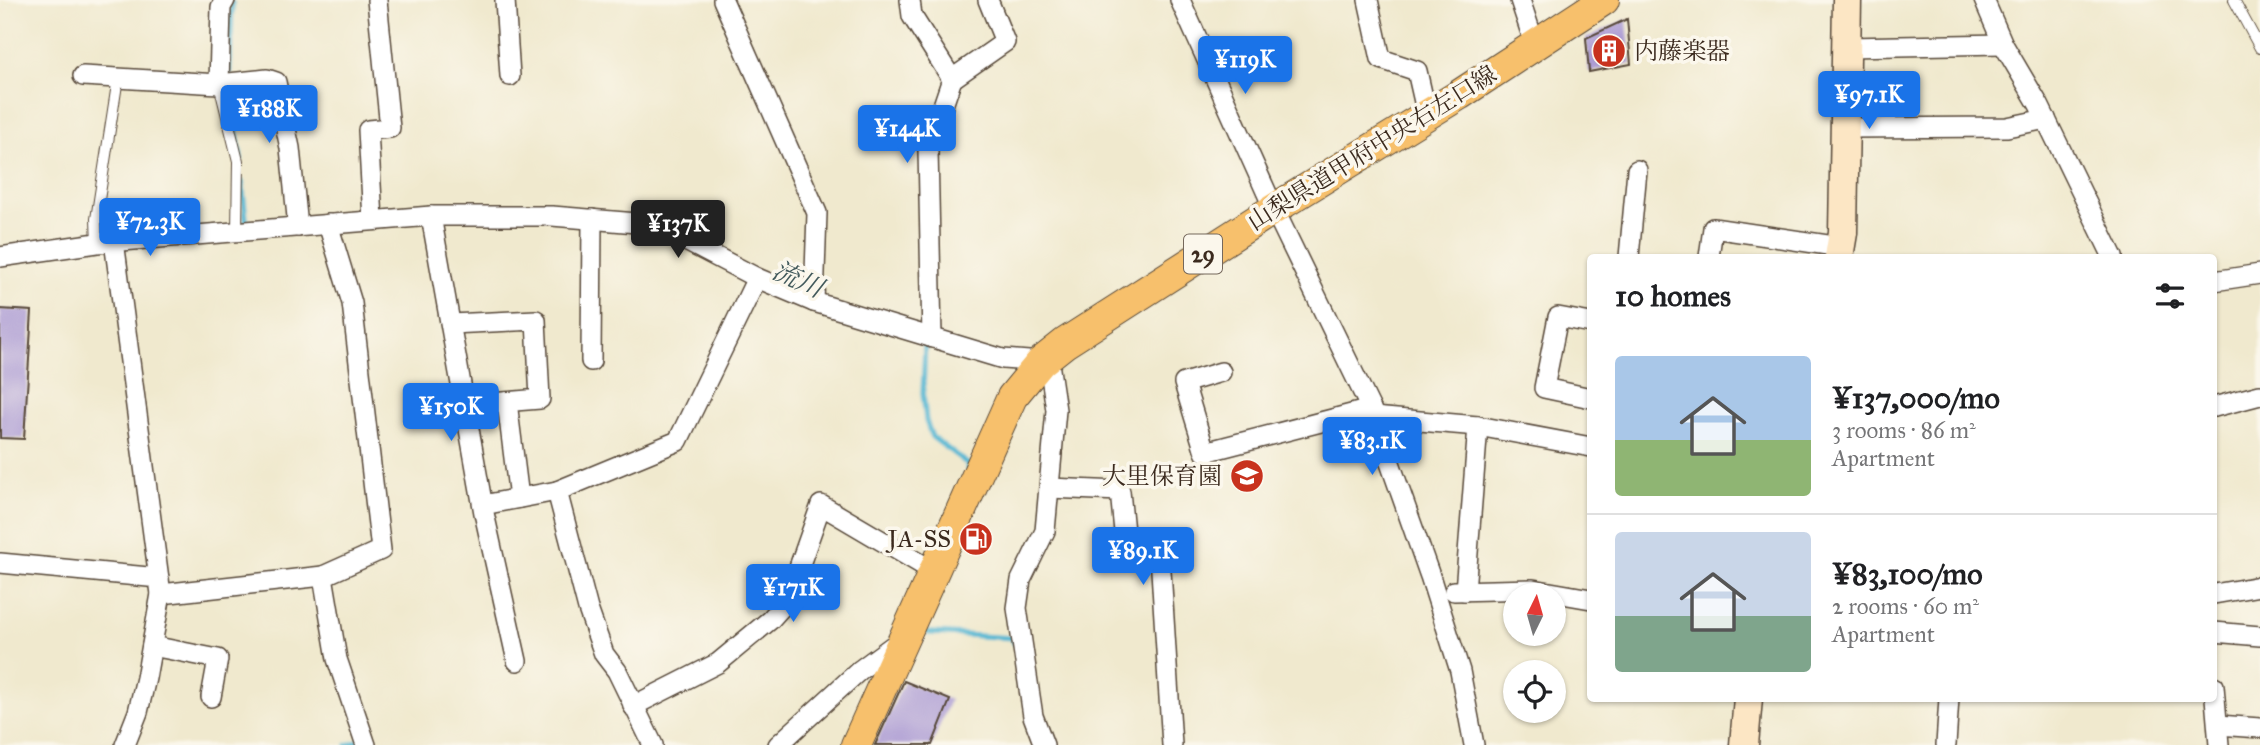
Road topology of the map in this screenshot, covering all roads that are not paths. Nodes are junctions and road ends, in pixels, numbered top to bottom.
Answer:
1 (225, 0) edge
2 (377, 0) edge
3 (505, 0) edge
4 (909, 0) edge
5 (988, 0) edge
6 (1368, 0) edge
7 (1520, 0) edge
8 (1604, 0) edge
9 (1847, 0) edge
10 (1984, 0) edge
11 (2234, 0) edge
12 (726, 1) edge
13 (1184, 1) edge
14 (2003, 44) junction
15 (1535, 45) junction
16 (1847, 47) junction
17 (2260, 48) edge
18 (83, 76) dead end
19 (510, 76) dead end
20 (118, 78) junction
21 (952, 79) junction
22 (219, 84) junction
23 (1427, 115) junction
24 (2046, 119) junction
25 (1845, 128) junction
26 (1637, 170) dead end
27 (1274, 209) junction
28 (431, 216) junction
29 (592, 219) junction
30 (373, 220) junction
31 (328, 225) junction
32 (298, 227) junction
33 (237, 232) junction
34 (105, 242) junction
35 (1840, 252) edge
36 (1629, 254) edge
37 (1709, 254) edge
38 (2112, 254) edge
39 (0, 257) edge
40 (2260, 274) edge
41 (757, 278) junction
42 (2217, 281) edge
43 (814, 302) junction
44 (1587, 322) edge
45 (451, 324) junction
46 (932, 338) junction
47 (1044, 359) junction
48 (591, 361) dead end
49 (1221, 372) dead end
50 (2260, 395) edge
51 (1587, 397) edge
52 (507, 402) junction
53 (465, 405) junction
54 (2217, 406) edge
55 (1372, 413) junction
56 (1478, 426) junction
57 (1587, 446) edge
58 (1049, 488) junction
59 (557, 491) junction
60 (519, 498) junction
61 (482, 505) junction
62 (0, 564) edge
63 (927, 567) junction
64 (323, 576) junction
65 (160, 586) junction
66 (2260, 586) edge
67 (1435, 591) junction
68 (1465, 591) junction
69 (2217, 593) edge
70 (1587, 598) edge
71 (908, 628) junction
72 (2217, 632) edge
73 (2260, 636) edge
74 (152, 646) junction
75 (517, 661) dead end
76 (211, 697) dead end
77 (1748, 702) edge
78 (1949, 702) edge
79 (2216, 702) edge
80 (633, 706) junction
81 (2218, 725) junction
82 (2260, 727) edge
83 (125, 745) edge
84 (366, 745) edge
85 (653, 745) edge
86 (778, 745) edge
87 (856, 745) edge
88 (1044, 745) edge
89 (1172, 745) edge
90 (1474, 745) edge
91 (1744, 745) edge
92 (1946, 745) edge
93 (2219, 745) edge

1 - 22 street
2 - 30 street
3 - 19 street
4 - 21 street
5 - 21 street
6 - 23 street
7 - 15 street
8 - 15 main road, 山梨県道甲府中央右左口線 / 29
9 - 16 street
10 - 14 street
11 - 17 lane
12 - 43 street
13 - 27 street
14 - 16 street
14 - 24 street
15 - 23 main road, 山梨県道甲府中央右左口線 / 29
16 - 25 street
18 - 20 street
20 - 22 street
20 - 34 lane
21 - 46 street
22 - 32 street
22 - 33 lane
23 - 27 main road, 山梨県道甲府中央右左口線 / 29
24 - 25 street
24 - 38 street
25 - 35 street
26 - 36 street
27 - 47 main road, 山梨県道甲府中央右左口線 / 29
27 - 55 street
28 - 29 street
28 - 30 street
28 - 45 street
29 - 41 street
29 - 48 street
30 - 31 street
31 - 32 street
31 - 64 street
32 - 33 street
33 - 34 street
34 - 39 street
34 - 65 street
35 - 37 street
40 - 42 street
41 - 43 street
41 - 59 street
43 - 46 street
44 - 51 street
45 - 52 street
45 - 53 street
46 - 47 street
47 - 58 street
47 - 63 main road, 山梨県道甲府中央右左口線 / 29
49 - 55 street
50 - 54 street
52 - 53 street
52 - 60 street
53 - 61 street
55 - 56 street
55 - 67 street
56 - 57 street
56 - 68 street
58 - 88 street
58 - 89 street
59 - 60 street
59 - 80 street
60 - 61 street
61 - 75 street
62 - 65 street
63 - 71 main road, 山梨県道甲府中央右左口線 / 29
63 - 80 street
64 - 65 street
64 - 84 street
65 - 74 street
66 - 69 street
67 - 68 street
67 - 90 street
68 - 70 street
71 - 86 street
71 - 87 main road, 山梨県道甲府中央右左口線 / 29
72 - 73 street
74 - 76 street
74 - 83 street
77 - 91 street
78 - 92 street
79 - 81 street
80 - 85 street
81 - 82 street
81 - 93 street

